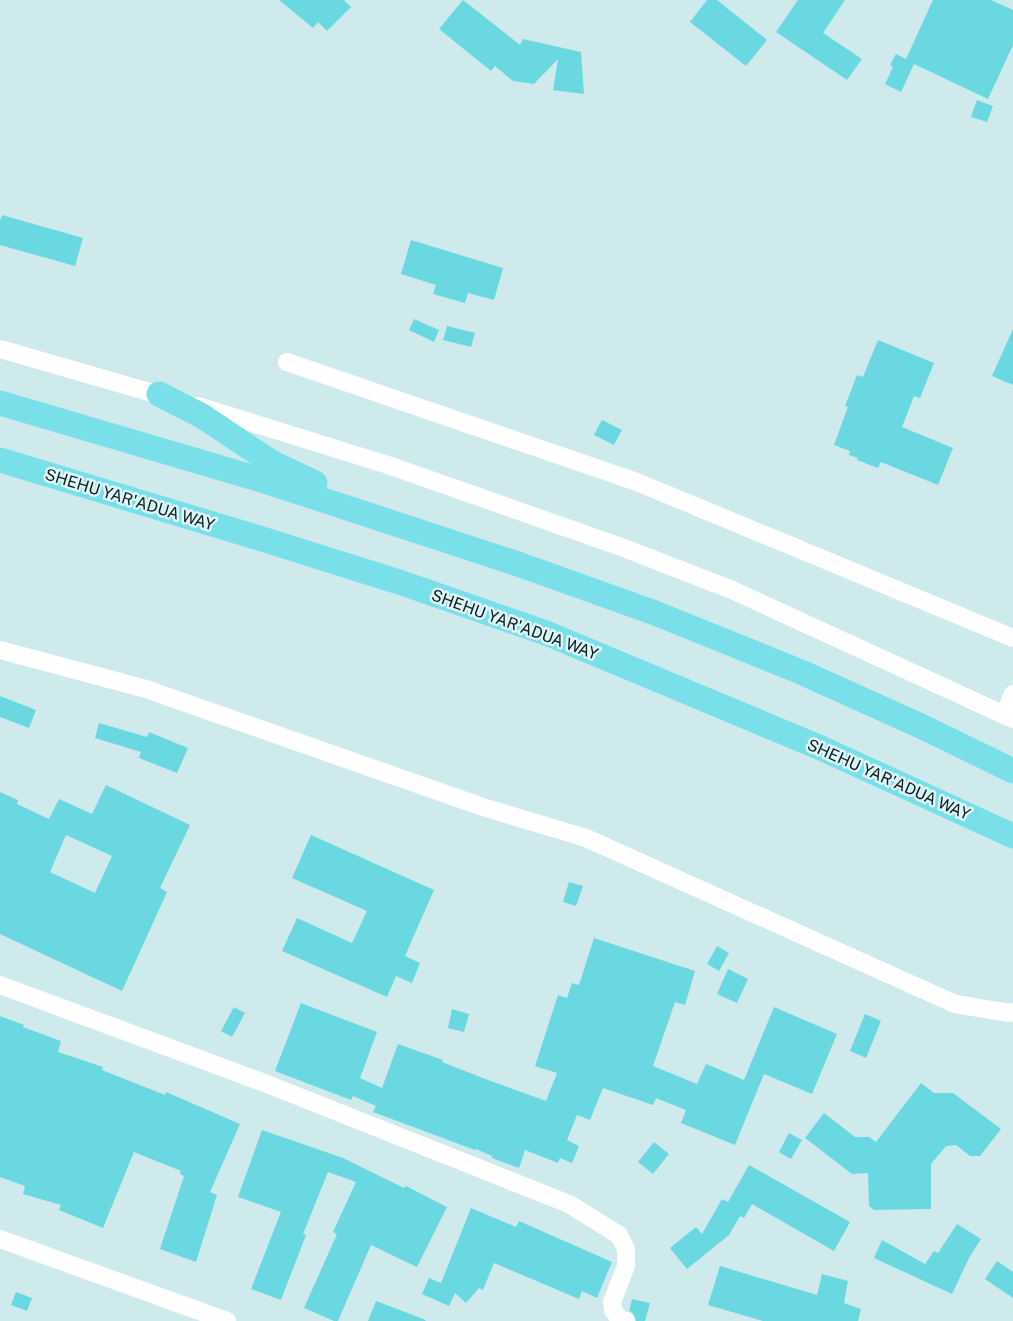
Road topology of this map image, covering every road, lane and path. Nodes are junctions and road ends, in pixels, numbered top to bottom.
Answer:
1 (0, 349) edge
2 (286, 362) dead end
3 (159, 394) junction
4 (0, 403) edge
5 (0, 460) edge
6 (391, 522) junction
7 (1013, 638) edge
8 (0, 650) edge
9 (1013, 694) edge
10 (1008, 717) edge
11 (1013, 770) edge
12 (1013, 836) edge
13 (0, 985) edge
14 (1013, 1012) edge
15 (0, 1240) edge
16 (227, 1321) edge
17 (626, 1321) edge

1 - 3 street
2 - 7 street
3 - 6 highway
3 - 10 street
4 - 6 highway
5 - 12 highway, SHEHU YAR'ADUA WAY
6 - 11 highway
8 - 14 street
9 - 10 street
13 - 17 street
15 - 16 street

